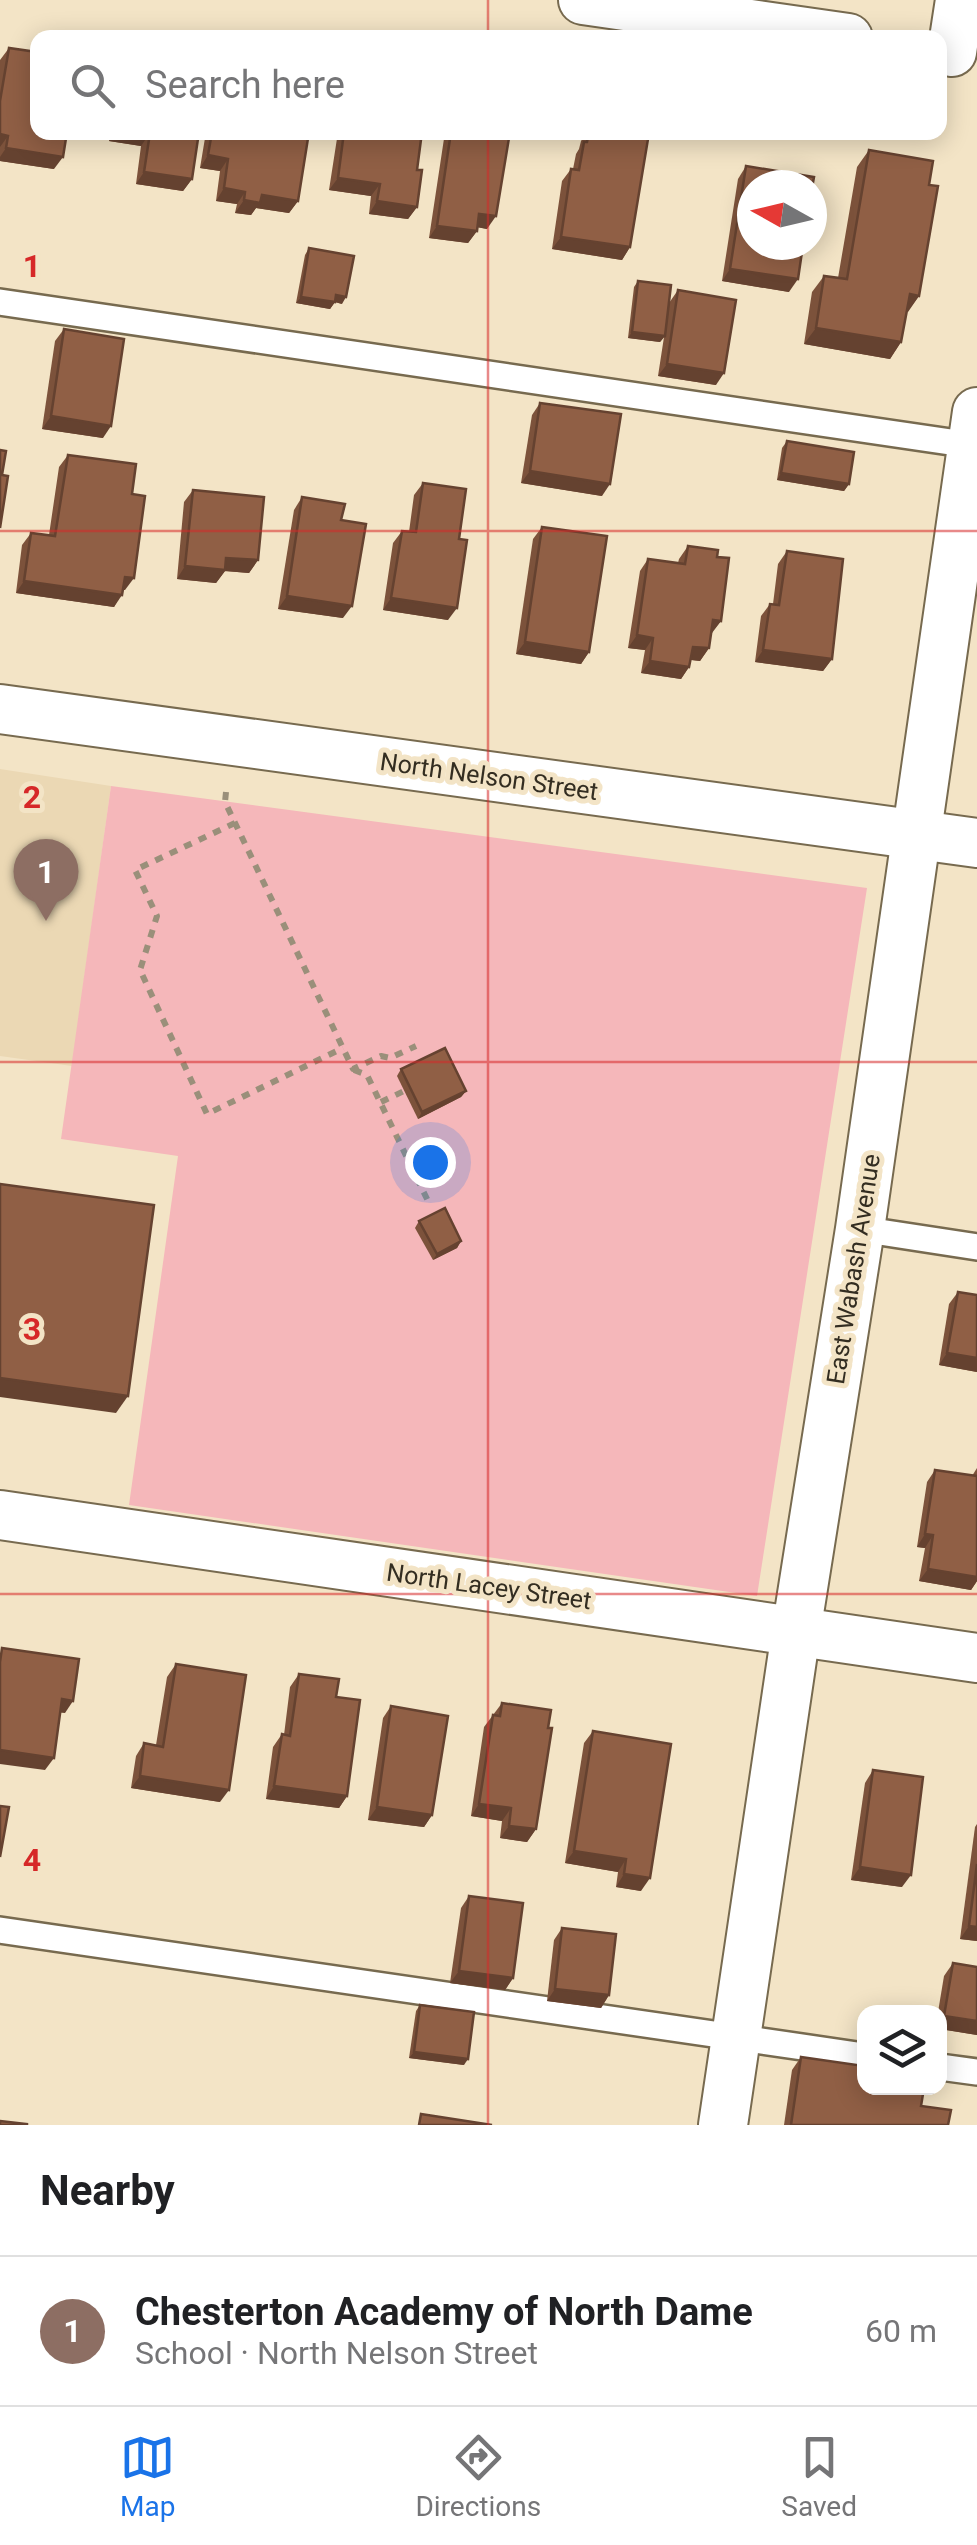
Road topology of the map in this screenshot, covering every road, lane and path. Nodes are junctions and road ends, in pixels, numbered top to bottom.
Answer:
1 (584, 0) edge
2 (960, 0) edge
3 (792, 30) edge
4 (956, 53) edge
5 (0, 302) edge
6 (975, 434) edge
7 (0, 709) edge
8 (233, 741) junction
9 (235, 822) junction
10 (916, 834) junction
11 (977, 843) edge
12 (416, 1046) dead end
13 (342, 1048) junction
14 (362, 1064) junction
15 (353, 1069) junction
16 (368, 1075) junction
17 (404, 1091) edge
18 (380, 1102) junction
19 (428, 1201) dead end
20 (860, 1229) junction
21 (977, 1247) edge
22 (0, 1515) edge
23 (796, 1632) junction
24 (977, 1658) edge
25 (0, 1930) edge
26 (736, 2038) junction
27 (857, 2055) edge
28 (947, 2068) edge
29 (977, 2072) edge
30 (723, 2125) edge

1 - 3 street
2 - 4 street
5 - 6 lane
6 - 10 street, East Wabash Avenue
7 - 8 street, North Nelson Street
8 - 9 path
8 - 10 street, North Nelson Street
9 - 13 path
9 - 13 path
10 - 11 street, North Nelson Street
10 - 20 street, East Wabash Avenue
12 - 14 path
13 - 15 path
14 - 15 path
14 - 16 path
15 - 16 path
16 - 18 path
17 - 18 path
18 - 19 path
20 - 21 lane
20 - 23 street, East Wabash Avenue
22 - 23 street, North Lacey Street
23 - 24 street, North Lacey Street
23 - 26 street, East Wabash Avenue
25 - 26 lane
26 - 27 lane
26 - 30 street, East Wabash Avenue
28 - 29 lane

